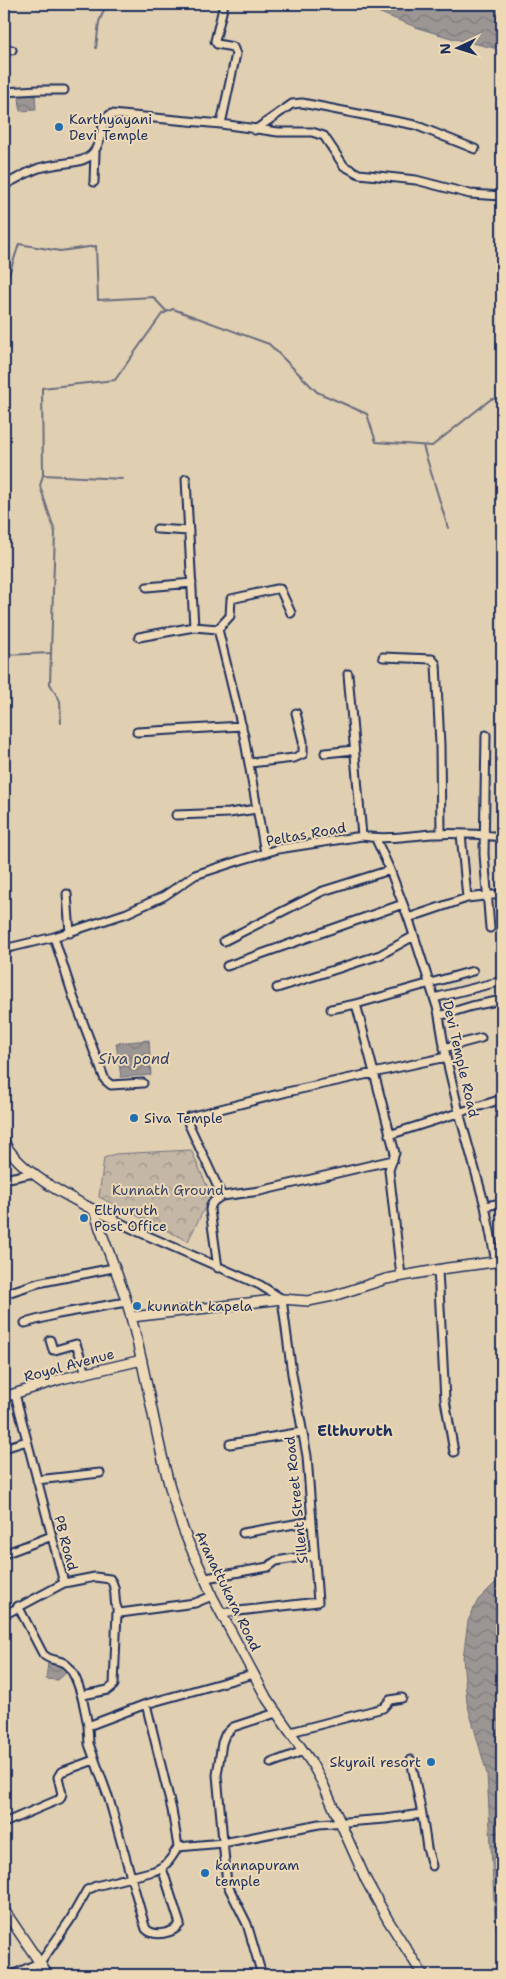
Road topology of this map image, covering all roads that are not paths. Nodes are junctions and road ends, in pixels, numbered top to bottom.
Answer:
1 (224, 4) edge
2 (4, 48) edge
3 (12, 50) dead end
4 (64, 90) dead end
5 (4, 92) edge
6 (221, 124) junction
7 (255, 130) junction
8 (475, 149) dead end
9 (95, 151) junction
10 (94, 182) dead end
11 (4, 185) edge
12 (502, 196) edge
13 (186, 479) dead end
14 (157, 529) dead end
15 (190, 532) junction
16 (192, 583) junction
17 (147, 587) dead end
18 (291, 613) dead end
19 (194, 627) junction
20 (218, 629) junction
21 (139, 637) dead end
22 (383, 656) dead end
23 (348, 674) dead end
24 (296, 713) dead end
25 (242, 726) junction
26 (137, 732) dead end
27 (486, 735) dead end
28 (354, 750) junction
29 (325, 753) dead end
30 (250, 763) junction
31 (257, 809) junction
32 (176, 815) dead end
33 (441, 834) junction
34 (461, 834) junction
35 (484, 835) junction
36 (362, 836) junction
37 (502, 837) edge
38 (376, 839) junction
39 (265, 853) junction
40 (390, 870) junction
41 (67, 894) dead end
42 (502, 894) edge
43 (487, 895) junction
44 (467, 898) junction
45 (403, 904) junction
46 (408, 918) junction
47 (490, 928) dead end
48 (70, 933) junction
49 (414, 936) junction
50 (54, 938) junction
51 (224, 941) dead end
52 (4, 949) edge
53 (227, 966) dead end
54 (473, 971) dead end
55 (502, 981) edge
56 (428, 983) junction
57 (277, 988) dead end
58 (434, 998) junction
59 (502, 1000) edge
60 (356, 1004) junction
61 (331, 1009) dead end
62 (439, 1016) junction
63 (482, 1038) dead end
64 (444, 1048) junction
65 (446, 1058) junction
66 (374, 1073) junction
67 (143, 1083) dead end
68 (502, 1099) edge
69 (459, 1112) junction
70 (389, 1135) junction
71 (4, 1142) edge
72 (393, 1160) junction
73 (34, 1173) junction
74 (4, 1179) edge
75 (222, 1196) junction
76 (502, 1203) edge
77 (485, 1206) junction
78 (94, 1210) junction
79 (499, 1262) edge
80 (113, 1268) junction
81 (218, 1268) junction
82 (438, 1270) junction
83 (401, 1276) junction
84 (4, 1294) edge
85 (282, 1299) junction
86 (126, 1302) junction
87 (132, 1317) junction
88 (25, 1323) dead end
89 (50, 1340) dead end
90 (142, 1360) junction
91 (86, 1373) junction
92 (15, 1394) junction
93 (4, 1397) edge
94 (302, 1432) junction
95 (27, 1442) junction
96 (230, 1444) dead end
97 (4, 1448) edge
98 (454, 1452) dead end
99 (100, 1473) dead end
100 (37, 1480) junction
101 (312, 1521) junction
102 (243, 1534) dead end
103 (52, 1536) junction
104 (4, 1554) edge
105 (314, 1555) junction
106 (206, 1578) junction
107 (64, 1582) junction
108 (212, 1596) junction
109 (18, 1606) junction
110 (117, 1611) junction
111 (221, 1613) junction
112 (4, 1615) edge
113 (254, 1674) junction
114 (83, 1695) junction
115 (402, 1698) dead end
116 (146, 1704) junction
117 (276, 1713) junction
118 (88, 1726) junction
119 (291, 1732) junction
120 (304, 1751) junction
121 (94, 1760) junction
122 (411, 1760) dead end
123 (271, 1763) dead end
124 (422, 1814) junction
125 (4, 1824) edge
126 (341, 1824) junction
127 (223, 1842) junction
128 (178, 1847) junction
129 (432, 1866) dead end
130 (162, 1868) junction
131 (130, 1876) junction
132 (4, 1910) edge
133 (41, 1962) junction
134 (12, 1975) edge
135 (48, 1975) edge
136 (262, 1975) edge
137 (423, 1975) edge

1 - 6 street
2 - 3 street
4 - 5 street
6 - 7 street
6 - 9 street
7 - 8 street
7 - 12 street
9 - 10 street
9 - 11 street
13 - 15 street
14 - 15 street
15 - 16 street
16 - 17 street
16 - 19 street
18 - 20 street
19 - 20 street
19 - 21 street
20 - 25 street
22 - 33 street
23 - 28 street
24 - 30 street
25 - 26 street
25 - 30 street
27 - 35 street
28 - 29 street
28 - 36 street
30 - 31 street
31 - 32 street
31 - 39 street
33 - 34 street, Peltas Road
33 - 38 street, Peltas Road
34 - 35 street, Peltas Road
34 - 44 street
35 - 37 street, Peltas Road
35 - 43 street
36 - 38 street, Peltas Road
36 - 39 street, Peltas Road
38 - 40 street, Devi Temple Road
39 - 48 street, Peltas Road
40 - 45 street, Devi Temple Road
40 - 51 street
41 - 48 street
42 - 43 street
43 - 44 street
43 - 47 street
44 - 46 street
45 - 46 street, Devi Temple Road
45 - 53 street
46 - 49 street, Devi Temple Road
48 - 50 street, Peltas Road
49 - 56 street, Devi Temple Road
49 - 57 street
50 - 52 street, Peltas Road
50 - 67 street
54 - 56 street
55 - 58 street
56 - 58 street, Devi Temple Road
56 - 60 street
58 - 62 street, Devi Temple Road
59 - 62 street
60 - 61 street
60 - 66 street
62 - 64 street, Devi Temple Road
63 - 64 street
64 - 65 street, Devi Temple Road
65 - 66 street
65 - 69 street, Devi Temple Road
66 - 70 street
66 - 75 street
68 - 69 street
69 - 70 street
69 - 77 street, Devi Temple Road
70 - 72 street
71 - 73 main road
72 - 75 street
72 - 83 street
73 - 74 street
73 - 78 main road
75 - 81 street
76 - 77 street
77 - 79 street, Devi Temple Road
78 - 80 main road, Aranattukara Road
78 - 81 street
79 - 82 main road
80 - 84 street
80 - 86 main road, Aranattukara Road
81 - 85 street
82 - 83 main road
82 - 98 street
83 - 85 main road
85 - 87 main road
85 - 94 street, Sillent Street Road
86 - 87 main road, Aranattukara Road
86 - 88 street
87 - 90 main road, Aranattukara Road
89 - 91 street
90 - 91 main road, Royal Avenue
90 - 106 main road, Aranattukara Road
91 - 92 main road, Royal Avenue
92 - 93 main road, Royal Avenue
92 - 95 street, PB Road
94 - 96 street
94 - 101 street, Sillent Street Road
95 - 97 street
95 - 100 street, PB Road
99 - 100 street
100 - 103 street, PB Road
101 - 102 street
101 - 105 street, Sillent Street Road
103 - 104 street
103 - 107 street, PB Road
105 - 106 street
105 - 111 street, Sillent Street Road
106 - 108 main road, Aranattukara Road
107 - 109 street
107 - 110 street, PB Road
108 - 110 street
108 - 111 main road, Aranattukara Road
109 - 112 street
109 - 114 street
110 - 114 street
111 - 113 main road, Aranattukara Road
113 - 116 street
113 - 117 main road, Aranattukara Road
114 - 118 street
115 - 119 street
116 - 118 street
116 - 128 street
117 - 119 main road, Aranattukara Road
117 - 127 street
118 - 121 street
119 - 120 main road, Aranattukara Road
120 - 123 street
120 - 126 main road, Aranattukara Road
121 - 125 street
121 - 131 street
122 - 124 street
124 - 126 street
124 - 129 street
126 - 127 street
126 - 137 main road, Aranattukara Road
127 - 128 street
127 - 136 street
128 - 130 street
130 - 131 street
130 - 131 street
131 - 133 street
132 - 133 main road
133 - 134 street
133 - 135 main road

